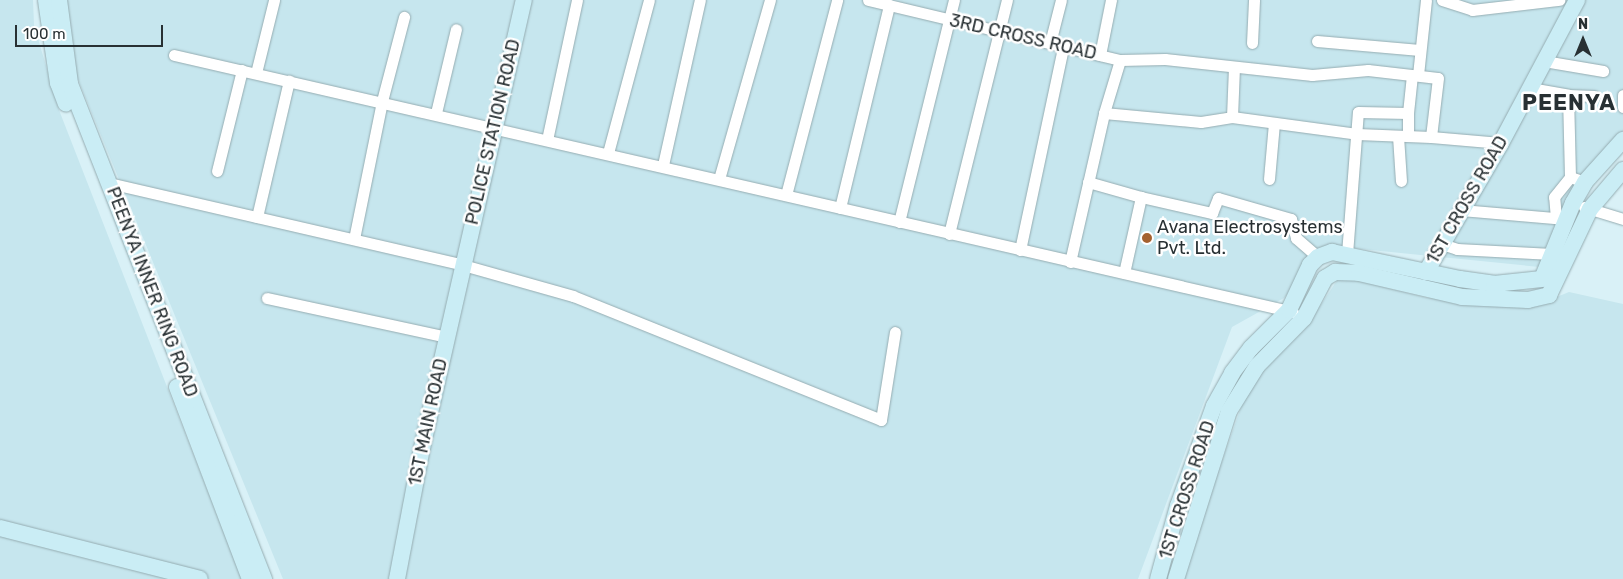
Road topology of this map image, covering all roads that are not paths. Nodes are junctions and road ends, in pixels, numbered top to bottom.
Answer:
1 (46, 0) edge
2 (59, 0) edge
3 (274, 0) edge
4 (524, 0) edge
5 (577, 0) edge
6 (649, 0) edge
7 (700, 0) edge
8 (770, 0) edge
9 (837, 0) edge
10 (868, 0) edge
11 (954, 0) edge
12 (1006, 0) edge
13 (1061, 0) edge
14 (1111, 0) edge
15 (1254, 0) edge
16 (1426, 0) edge
17 (1442, 0) edge
18 (1559, 0) edge
19 (1577, 0) edge
20 (909, 4) edge
21 (889, 5) junction
22 (404, 17) dead end
23 (949, 19) junction
24 (456, 29) dead end
25 (1000, 31) junction
26 (1317, 41) dead end
27 (1050, 43) junction
28 (1252, 43) dead end
29 (1062, 46) junction
30 (1420, 50) junction
31 (174, 55) dead end
32 (1100, 55) junction
33 (1120, 60) junction
34 (1544, 61) junction
35 (1234, 67) junction
36 (242, 70) junction
37 (1603, 71) dead end
38 (256, 73) junction
39 (1415, 75) junction
40 (289, 80) junction
41 (1530, 88) junction
42 (1568, 95) junction
43 (1623, 95) edge
44 (1594, 96) dead end
45 (382, 101) junction
46 (1623, 107) edge
47 (436, 113) junction
48 (1104, 113) junction
49 (1408, 113) junction
50 (1232, 118) junction
51 (1274, 123) junction
52 (495, 126) junction
53 (1357, 134) junction
54 (1403, 136) junction
55 (1432, 137) junction
56 (547, 140) junction
57 (1623, 140) edge
58 (1501, 142) junction
59 (608, 153) junction
60 (663, 165) junction
61 (1623, 170) edge
62 (217, 171) dead end
63 (719, 179) junction
64 (1269, 179) dead end
65 (1577, 180) junction
66 (1401, 181) dead end
67 (1088, 182) junction
68 (109, 183) junction
69 (786, 195) junction
70 (1141, 197) junction
71 (1573, 203) junction
72 (840, 208) junction
73 (1590, 208) junction
74 (1461, 210) junction
75 (257, 217) junction
76 (1561, 219) junction
77 (1623, 219) edge
78 (899, 222) junction
79 (949, 234) junction
80 (354, 239) junction
81 (1442, 244) junction
82 (1020, 250) junction
83 (1347, 254) junction
84 (1552, 254) junction
85 (1318, 257) junction
86 (1070, 262) junction
87 (463, 265) junction
88 (1426, 272) junction
89 (1124, 273) junction
90 (267, 298) dead end
91 (1289, 310) junction
92 (1304, 318) junction
93 (895, 332) dead end
94 (447, 337) junction
95 (0, 528) edge
96 (256, 575) edge
97 (200, 579) edge
98 (397, 579) edge
99 (1158, 579) edge
100 (1176, 579) edge

1 - 96 street, PEENYA INNER RING ROAD
2 - 68 street, PEENYA INNER RING ROAD
3 - 38 street
4 - 52 street, POLICE STATION ROAD
5 - 56 street
6 - 59 street
7 - 60 street
8 - 63 street
9 - 69 street
10 - 21 street, 3RD CROSS ROAD
11 - 23 street
12 - 25 street
13 - 27 street
14 - 32 street
15 - 28 street
16 - 30 street
17 - 18 street
19 - 34 street, 1ST CROSS ROAD
20 - 21 street, 3RD CROSS ROAD
20 - 23 street, 3RD CROSS ROAD
21 - 72 street
22 - 45 street
23 - 25 street, 3RD CROSS ROAD
23 - 78 street
24 - 47 street
25 - 27 street, 3RD CROSS ROAD
25 - 79 street
26 - 30 street
27 - 29 street, 3RD CROSS ROAD
29 - 32 street, 3RD CROSS ROAD
29 - 82 street
30 - 39 street
31 - 36 street
32 - 33 street, 3RD CROSS ROAD
33 - 35 street, 3RD CROSS ROAD
33 - 48 street
34 - 37 street
34 - 41 street, 1ST CROSS ROAD
35 - 39 street, 3RD CROSS ROAD
35 - 50 street
36 - 38 street
36 - 62 street
38 - 40 street
39 - 49 street
39 - 55 street, 3RD CROSS ROAD
40 - 45 street
40 - 75 street
41 - 42 street
41 - 58 street, 1ST CROSS ROAD
42 - 44 street
42 - 65 street
43 - 46 street
45 - 47 street
45 - 80 street
47 - 52 street
48 - 50 street
48 - 67 street
49 - 53 street
49 - 54 street
50 - 51 street
51 - 53 street
51 - 64 street
52 - 56 street
52 - 87 street, POLICE STATION ROAD
53 - 54 street
53 - 83 street
54 - 55 street
54 - 66 street
55 - 58 street
56 - 59 street
57 - 65 street
58 - 74 street, 1ST CROSS ROAD
59 - 60 street
60 - 63 street
61 - 73 street
63 - 69 street
65 - 71 street
65 - 76 street
67 - 70 street
67 - 86 street
68 - 75 street
68 - 96 street, PEENYA INNER RING ROAD
69 - 72 street
70 - 85 street
70 - 89 street
71 - 73 street
71 - 76 street
72 - 78 street
73 - 77 street
73 - 92 street
74 - 76 street
74 - 81 street, 1ST CROSS ROAD
75 - 80 street
76 - 84 street
78 - 79 street
79 - 82 street
80 - 87 street
81 - 84 street
81 - 88 street, 1ST CROSS ROAD
82 - 86 street
83 - 85 street, 1ST CROSS ROAD
83 - 88 street, 1ST CROSS ROAD
84 - 88 street
85 - 91 street, 1ST CROSS ROAD
86 - 89 street
87 - 93 street
87 - 94 street, 1ST MAIN ROAD
89 - 91 street
90 - 94 street
91 - 92 street
91 - 99 street, 1ST CROSS ROAD
92 - 100 street
94 - 98 street, 1ST MAIN ROAD
95 - 97 street

